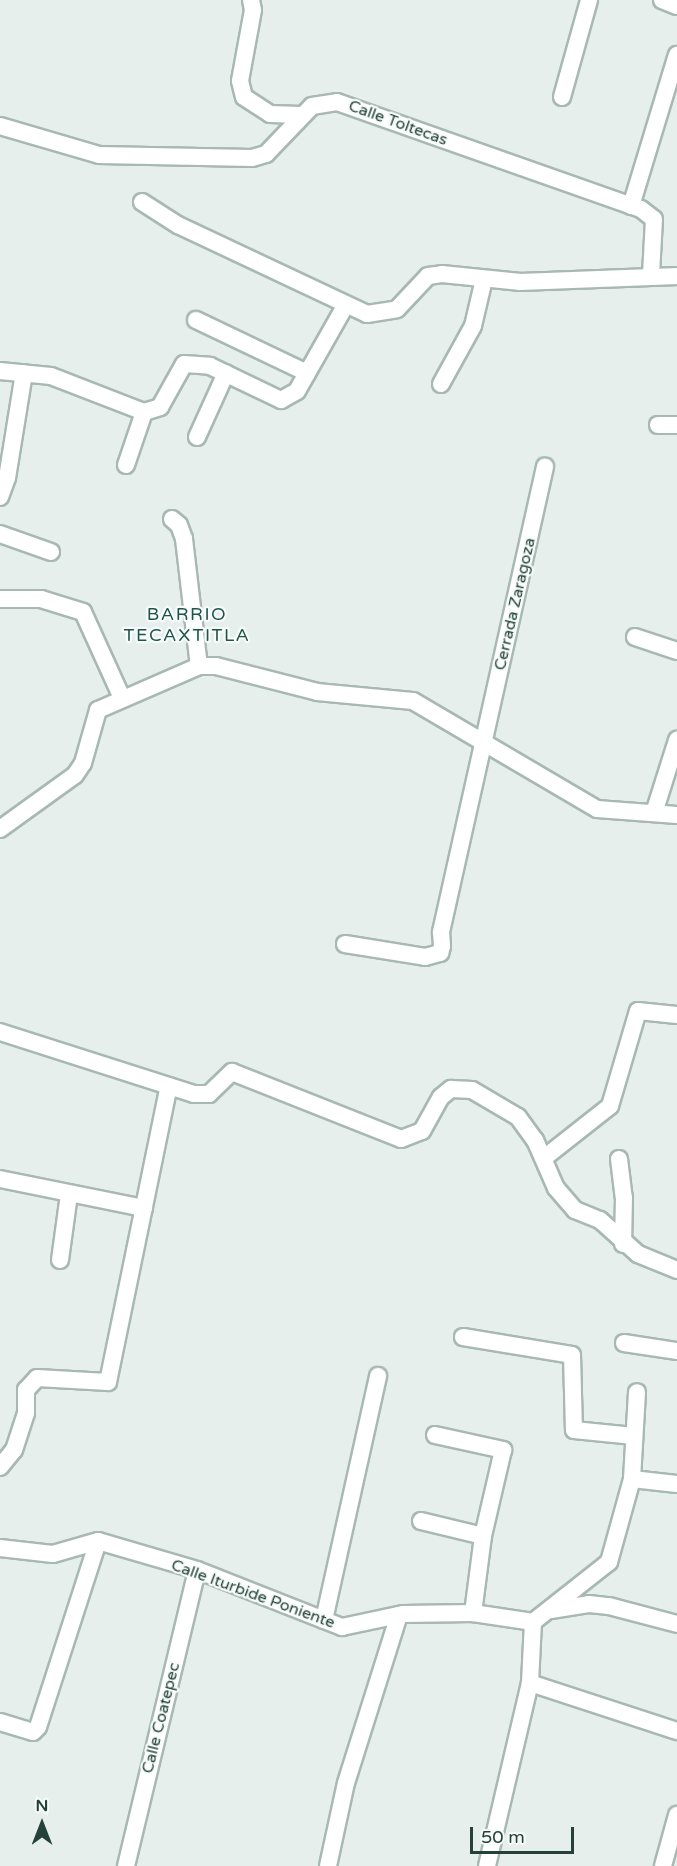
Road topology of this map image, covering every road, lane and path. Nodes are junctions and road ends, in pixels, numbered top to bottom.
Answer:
1 (251, 0) edge
2 (589, 0) edge
3 (662, 0) edge
4 (677, 6) edge
5 (677, 55) edge
6 (562, 97) dead end
7 (301, 115) junction
8 (0, 126) edge
9 (142, 202) dead end
10 (631, 206) junction
11 (651, 275) junction
12 (677, 276) edge
13 (484, 279) junction
14 (345, 306) junction
15 (196, 320) dead end
16 (0, 371) edge
17 (24, 373) junction
18 (226, 373) junction
19 (307, 374) junction
20 (441, 384) dead end
21 (144, 412) junction
22 (658, 424) dead end
23 (677, 425) edge
24 (197, 437) dead end
25 (126, 465) dead end
26 (545, 466) dead end
27 (0, 497) edge
28 (172, 519) dead end
29 (0, 534) edge
30 (51, 552) dead end
31 (0, 599) edge
32 (635, 637) dead end
33 (677, 651) edge
34 (199, 666) junction
35 (122, 698) junction
36 (677, 740) edge
37 (484, 743) junction
38 (654, 813) junction
39 (677, 815) edge
40 (0, 829) edge
41 (345, 944) dead end
42 (677, 1015) edge
43 (0, 1032) edge
44 (169, 1086) junction
45 (544, 1158) junction
46 (619, 1159) dead end
47 (0, 1179) edge
48 (69, 1194) junction
49 (144, 1209) junction
50 (623, 1244) junction
51 (60, 1260) dead end
52 (677, 1270) edge
53 (463, 1337) dead end
54 (624, 1343) dead end
55 (677, 1351) edge
56 (378, 1376) dead end
57 (637, 1392) dead end
58 (435, 1435) dead end
59 (634, 1436) junction
60 (0, 1467) edge
61 (632, 1479) junction
62 (677, 1484) edge
63 (420, 1521) dead end
64 (483, 1536) junction
65 (98, 1541) junction
66 (0, 1548) edge
67 (197, 1570) junction
68 (550, 1610) junction
69 (473, 1613) junction
70 (399, 1615) junction
71 (324, 1620) junction
72 (533, 1622) junction
73 (677, 1624) edge
74 (530, 1683) junction
75 (0, 1722) edge
76 (677, 1731) edge
77 (677, 1815) edge
78 (126, 1866) edge
79 (328, 1866) edge
80 (487, 1866) edge
81 (663, 1866) edge

1 - 7 street
2 - 6 street
3 - 4 street
5 - 10 street
7 - 8 street, Calle Toltecas
7 - 10 street, Calle Toltecas
9 - 14 street
10 - 11 street, Calle Toltecas
11 - 12 street
11 - 13 street
13 - 14 street
13 - 20 street
14 - 19 street
15 - 19 street
16 - 17 street
17 - 21 street
17 - 27 street
18 - 19 street
18 - 21 street
18 - 24 street
21 - 25 street
22 - 23 street
26 - 37 street, Cerrada Zaragoza
28 - 34 street
29 - 30 street
31 - 35 street
32 - 33 street
34 - 35 street
34 - 37 street
35 - 40 street
36 - 38 street
37 - 38 street
37 - 41 street, Cerrada Zaragoza
38 - 39 street
42 - 45 street
43 - 44 street
44 - 45 street
44 - 49 street
45 - 50 street
46 - 50 street
47 - 48 street
48 - 49 street
48 - 51 street
49 - 60 street
50 - 52 street
53 - 59 street
54 - 55 street
56 - 71 street
57 - 59 street
58 - 64 street
59 - 61 street
61 - 62 street
61 - 68 street
63 - 64 street
64 - 69 street
65 - 66 street
65 - 67 street, Calle Iturbide Poniente
65 - 75 street
67 - 71 street, Calle Iturbide Poniente
67 - 78 street, Calle Coatepec
68 - 72 street
68 - 73 street
69 - 70 street, Calle Iturbide Poniente
69 - 72 street, Calle Iturbide Poniente
70 - 71 street, Calle Iturbide Poniente
70 - 79 street
72 - 74 street
74 - 76 street
74 - 80 street
77 - 81 street

